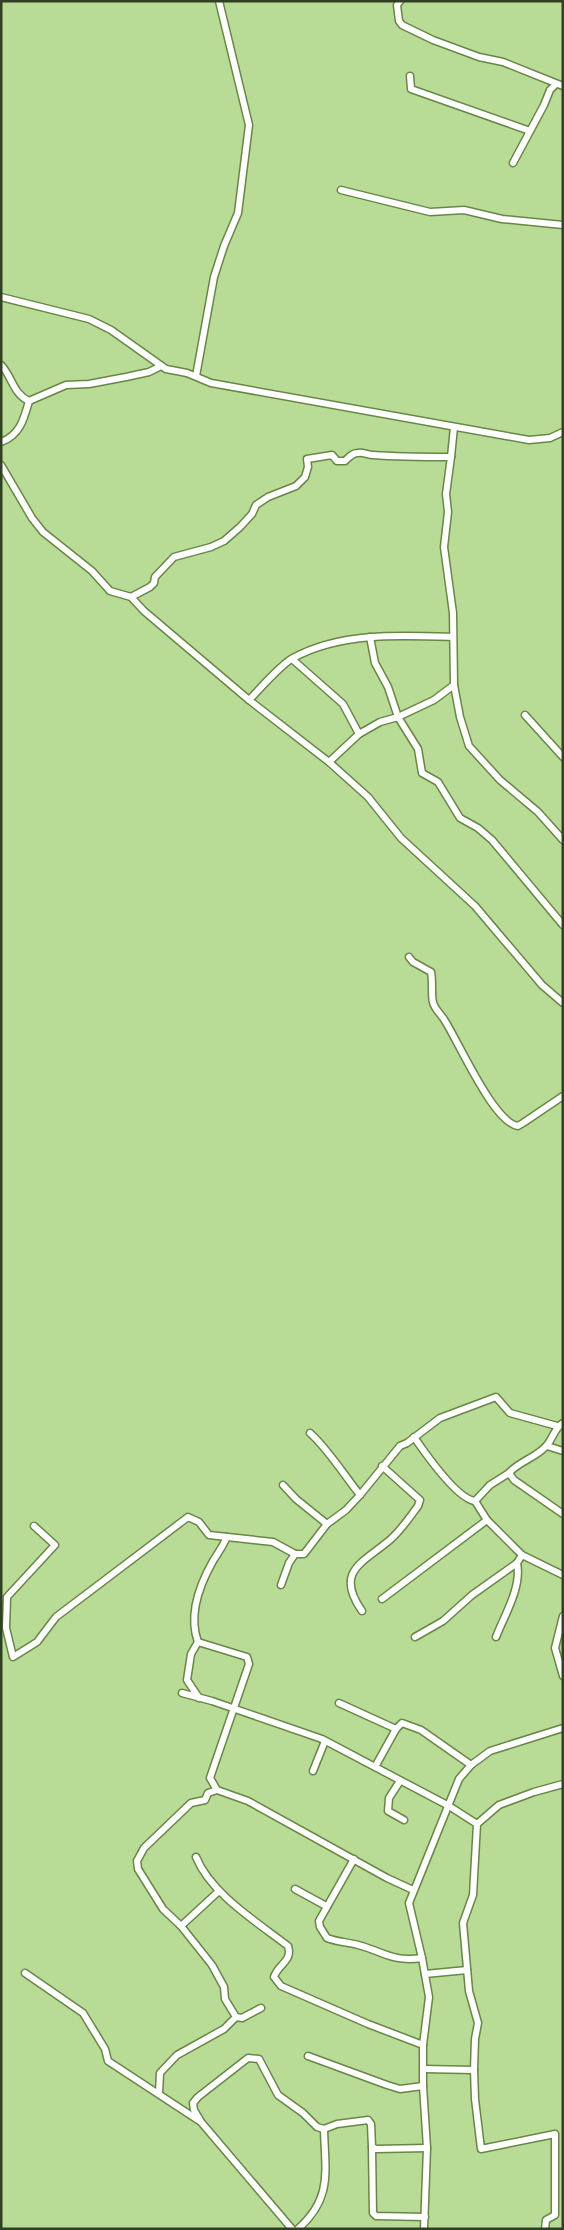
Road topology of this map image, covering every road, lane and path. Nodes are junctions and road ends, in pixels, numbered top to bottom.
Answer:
1 (219, 1) edge
2 (400, 1) edge
3 (410, 76) dead end
4 (556, 84) junction
5 (563, 86) edge
6 (530, 131) junction
7 (513, 163) dead end
8 (341, 190) dead end
9 (563, 225) edge
10 (1, 297) edge
11 (1, 366) edge
12 (161, 366) junction
13 (196, 376) junction
14 (29, 401) junction
15 (454, 426) junction
16 (563, 432) edge
17 (1, 442) edge
18 (451, 457) junction
19 (1, 466) edge
20 (131, 597) junction
21 (452, 637) junction
22 (370, 638) junction
23 (292, 658) junction
24 (454, 685) junction
25 (248, 700) junction
26 (525, 715) dead end
27 (398, 717) junction
28 (359, 734) junction
29 (563, 757) edge
30 (329, 762) junction
31 (563, 840) edge
32 (563, 925) edge
33 (408, 957) dead end
34 (563, 1003) edge
35 (563, 1096) edge
36 (560, 1424) edge
37 (310, 1433) dead end
38 (414, 1437) junction
39 (546, 1446) junction
40 (563, 1451) edge
41 (382, 1466) junction
42 (509, 1473) junction
43 (283, 1485) dead end
44 (360, 1495) junction
45 (476, 1501) junction
46 (563, 1514) edge
47 (487, 1520) junction
48 (327, 1524) junction
49 (34, 1526) dead end
50 (226, 1537) junction
51 (295, 1554) junction
52 (522, 1555) junction
53 (516, 1563) junction
54 (563, 1575) edge
55 (280, 1585) dead end
56 (382, 1598) dead end
57 (362, 1611) dead end
58 (563, 1616) edge
59 (415, 1637) dead end
60 (496, 1637) dead end
61 (198, 1642) junction
62 (563, 1676) edge
63 (182, 1694) dead end
64 (199, 1698) junction
65 (339, 1703) dead end
66 (232, 1708) junction
67 (563, 1728) edge
68 (396, 1729) junction
69 (325, 1741) junction
70 (471, 1766) junction
71 (375, 1768) junction
72 (313, 1771) dead end
73 (400, 1781) junction
74 (563, 1784) edge
75 (217, 1790) junction
76 (448, 1806) junction
77 (404, 1820) dead end
78 (477, 1824) junction
79 (196, 1857) dead end
80 (354, 1859) junction
81 (295, 1889) dead end
82 (413, 1890) junction
83 (219, 1891) junction
84 (326, 1906) junction
85 (181, 1926) junction
86 (422, 1958) junction
87 (467, 1970) junction
88 (25, 1973) dead end
89 (425, 1974) junction
90 (261, 2008) dead end
91 (236, 2017) junction
92 (423, 2044) junction
93 (308, 2056) dead end
94 (424, 2069) junction
95 (474, 2070) junction
96 (423, 2086) junction
97 (160, 2093) junction
98 (201, 2122) junction
99 (324, 2129) junction
100 (372, 2148) junction
101 (427, 2148) junction
102 (425, 2217) junction
103 (292, 2229) edge
104 (298, 2229) edge
105 (424, 2229) edge
106 (545, 2229) edge

1 - 13 street
2 - 4 street
3 - 6 street
4 - 5 street
4 - 6 street
6 - 7 street
8 - 9 street
10 - 12 street
11 - 14 street
12 - 13 street
12 - 14 street
13 - 15 street
14 - 17 street
15 - 16 street
15 - 18 street
18 - 20 street
18 - 21 street
19 - 20 street
20 - 25 street
21 - 22 street
21 - 24 street
22 - 23 street
22 - 27 street
23 - 25 street
23 - 28 street
24 - 27 street
24 - 31 street
25 - 30 street
26 - 29 street
27 - 28 street
27 - 32 street
28 - 30 street
30 - 34 street
33 - 35 street
36 - 38 street
36 - 39 street
37 - 44 street
38 - 41 street
38 - 45 street
39 - 40 street
39 - 42 street
41 - 44 street
41 - 57 street
42 - 45 street
42 - 46 street
43 - 48 street
44 - 48 street
45 - 47 street
47 - 52 street
47 - 56 street
48 - 51 street
49 - 50 street
50 - 51 street
50 - 61 street
51 - 55 street
52 - 53 street
52 - 54 street
53 - 59 street
53 - 60 street
58 - 62 street
61 - 64 street
61 - 66 street
63 - 64 street
64 - 66 street
65 - 68 street
66 - 69 street
66 - 75 street
67 - 70 street
68 - 70 street
68 - 71 street
69 - 71 street
69 - 72 street
70 - 76 street
71 - 73 street
73 - 76 street
73 - 77 street
74 - 78 street
75 - 80 street
75 - 85 street
76 - 78 street
76 - 82 street
78 - 87 street
79 - 83 street
80 - 82 street
80 - 84 street
81 - 84 street
82 - 86 street
83 - 85 street
83 - 92 street
84 - 86 street
85 - 91 street
86 - 89 street
87 - 89 street
87 - 95 street
88 - 97 street
89 - 92 street
90 - 91 street
91 - 97 street
92 - 94 street
93 - 96 street
94 - 95 street
94 - 96 street
95 - 106 street
96 - 101 street
97 - 98 street
98 - 99 street
98 - 103 street
99 - 100 street
99 - 104 street
100 - 101 street
100 - 102 street
101 - 102 street
102 - 105 street

